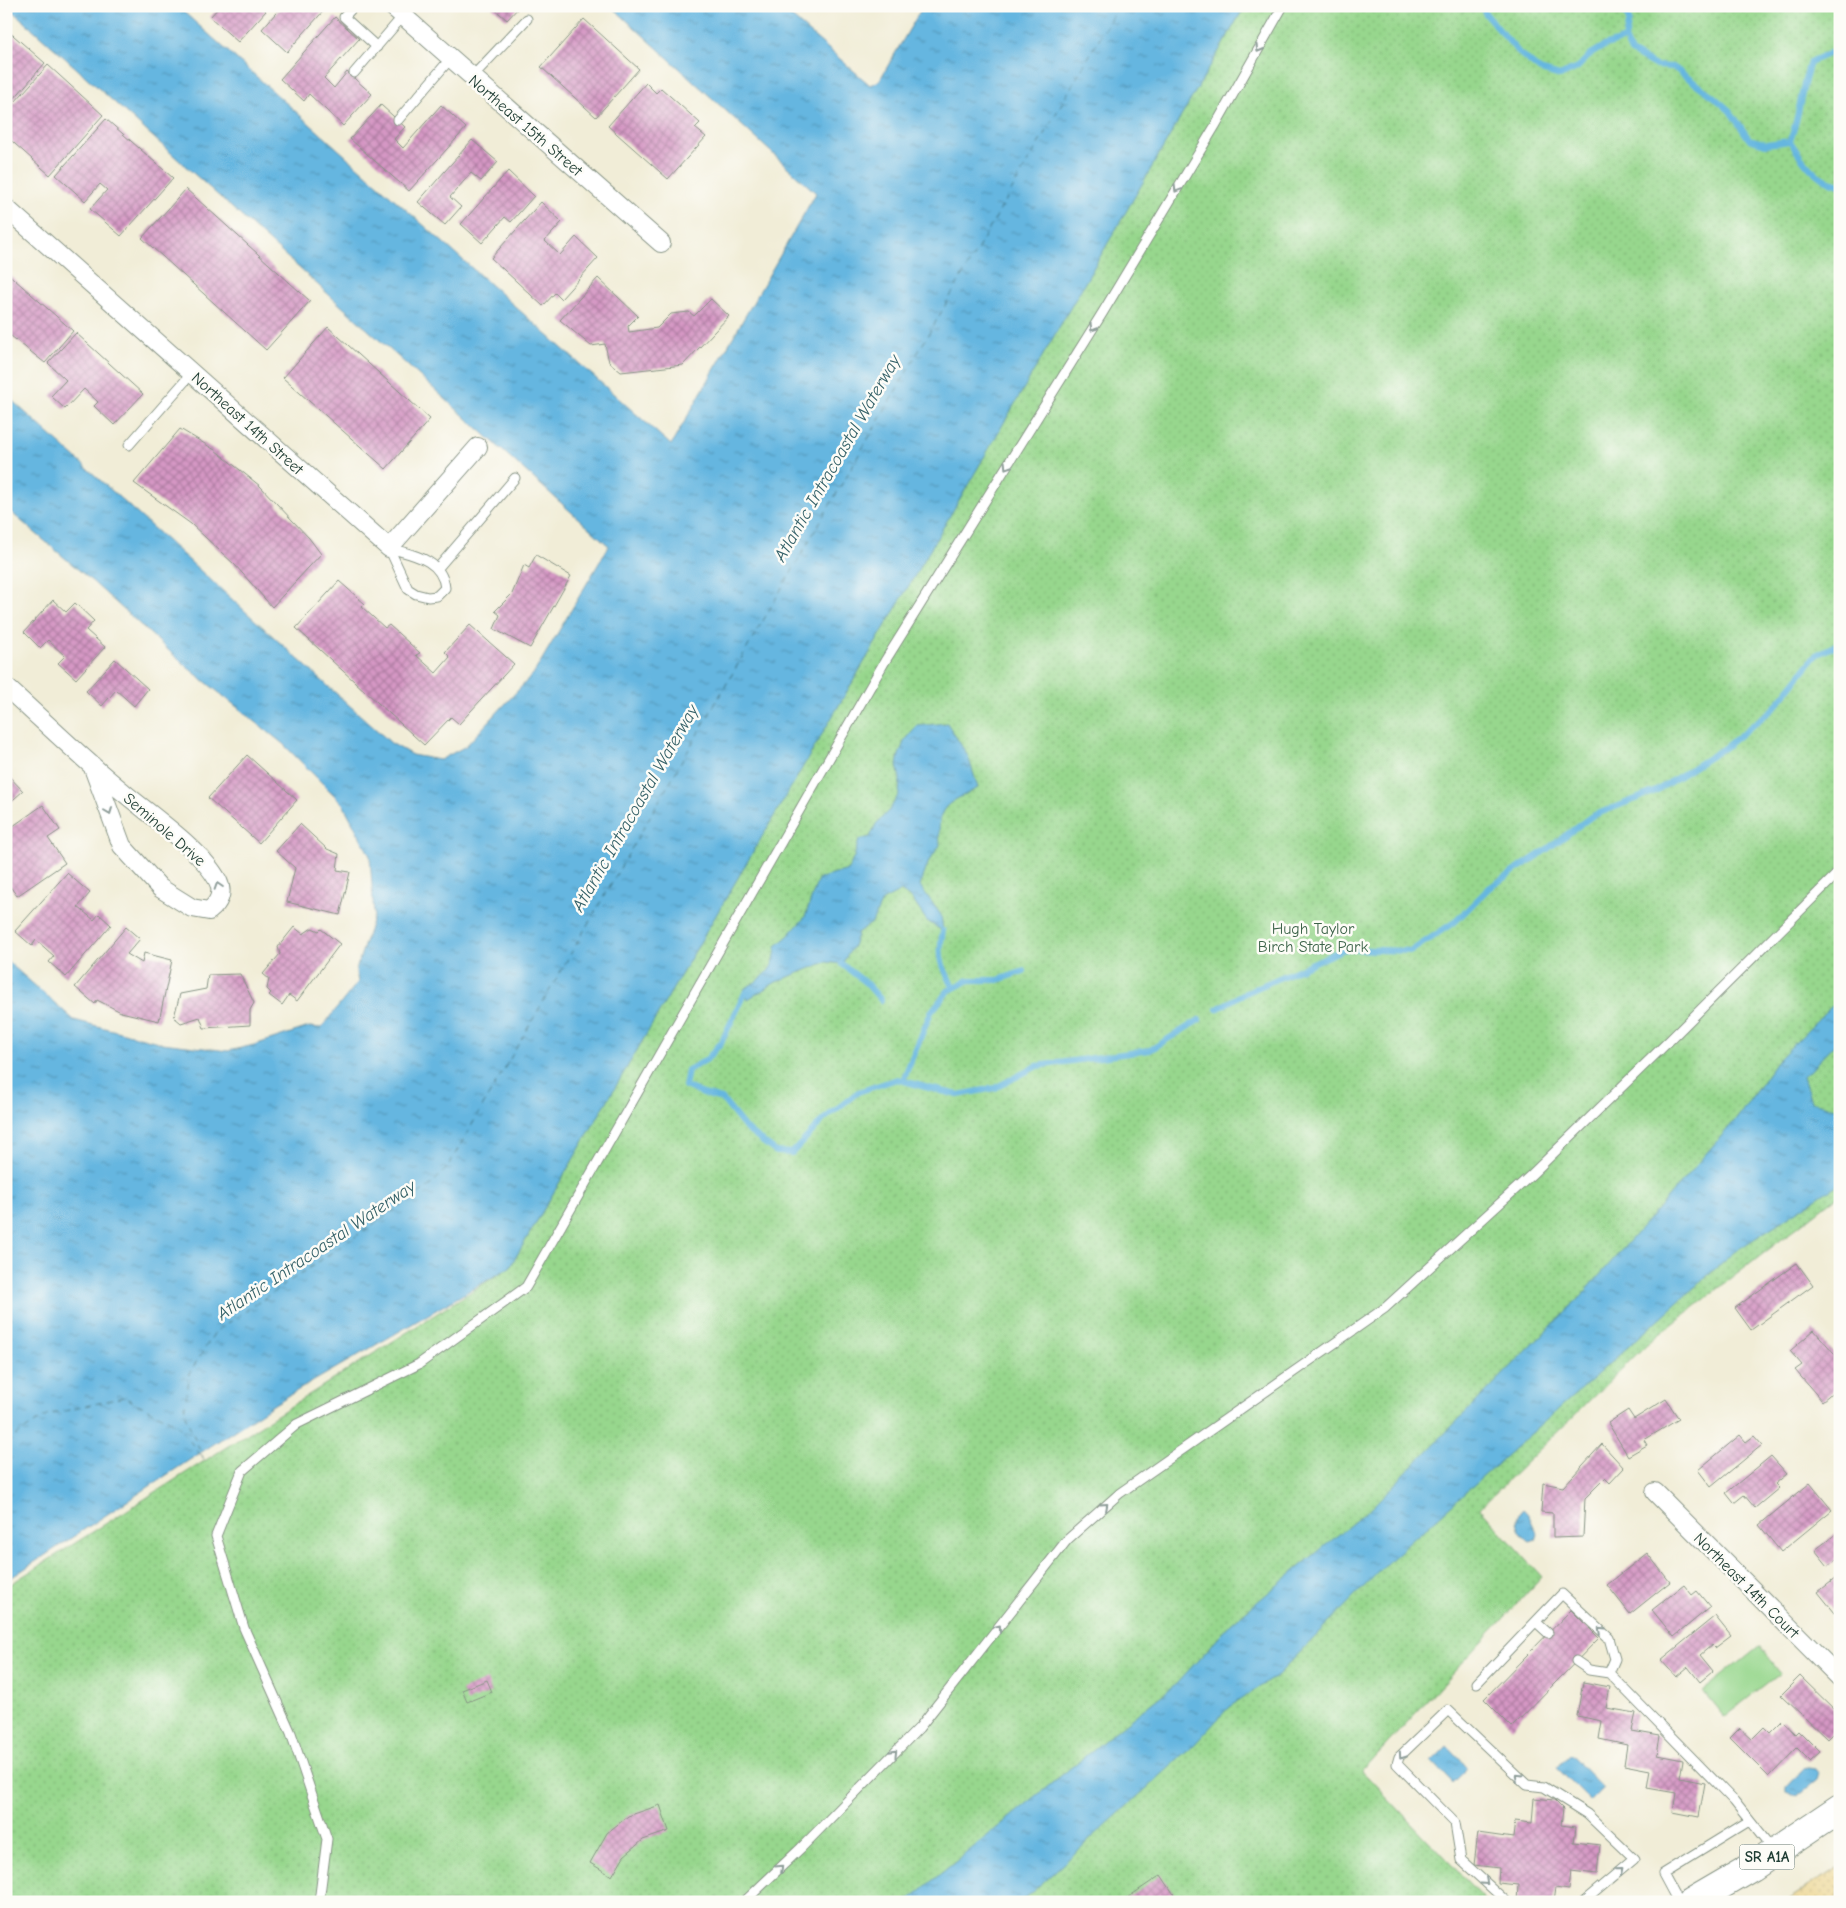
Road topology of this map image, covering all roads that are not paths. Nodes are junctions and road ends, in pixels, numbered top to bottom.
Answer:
1 (354, 6) edge
2 (1283, 6) edge
3 (397, 11) edge
4 (527, 19) dead end
5 (377, 47) junction
6 (451, 58) junction
7 (354, 74) dead end
8 (472, 77) junction
9 (398, 120) dead end
10 (6, 208) edge
11 (661, 243) dead end
12 (192, 373) junction
13 (129, 445) dead end
14 (478, 448) dead end
15 (515, 478) dead end
16 (389, 548) junction
17 (438, 568) junction
18 (6, 687) edge
19 (92, 765) junction
20 (1840, 871) edge
21 (1655, 1492) dead end
22 (1536, 1622) junction
23 (1548, 1633) dead end
24 (1576, 1661) dead end
25 (1609, 1673) junction
26 (1840, 1678) edge
27 (1477, 1683) dead end
28 (1840, 1808) edge
29 (1749, 1820) junction
30 (1775, 1852) junction
31 (320, 1902) edge
32 (744, 1902) edge
33 (1507, 1902) edge
34 (1583, 1902) edge
35 (1678, 1902) edge
36 (1692, 1902) edge

1 - 5 lane
2 -> 31 lane
3 - 5 lane
3 - 6 street, Northeast 15th Street
4 - 8 lane
5 - 7 lane
6 - 8 street, Northeast 15th Street
6 - 9 lane
8 - 11 street, Northeast 15th Street
10 - 12 street, Northeast 14th Street
12 - 13 lane
12 - 16 street, Northeast 14th Street
14 - 16 street
15 - 17 lane
16 - 17 lane
16 - 17 lane
18 - 19 street, Seminole Drive
19 -> 19 street, Seminole Drive
32 -> 20 lane
21 - 26 street, Northeast 14th Court
22 - 23 lane
25 -> 22 lane
22 - 27 lane
24 - 25 lane
25 - 29 lane
28 - 30 main road, SR A1A
29 - 30 lane
29 - 35 lane
30 - 36 main road, SR A1A
34 -> 33 lane

